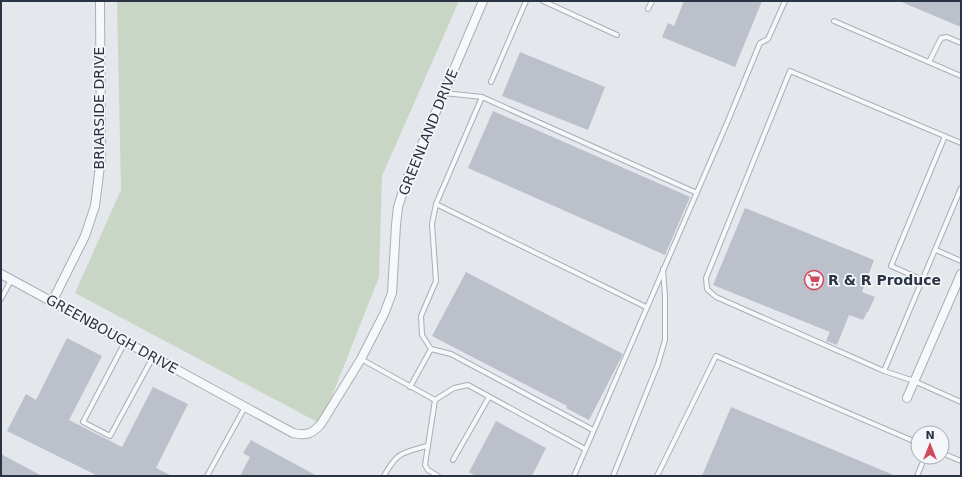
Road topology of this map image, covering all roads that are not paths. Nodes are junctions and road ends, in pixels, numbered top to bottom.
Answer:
1 (100, 1) edge
2 (483, 1) edge
3 (526, 1) edge
4 (543, 1) edge
5 (652, 1) edge
6 (785, 1) edge
7 (648, 9) dead end
8 (834, 21) dead end
9 (617, 35) dead end
10 (961, 43) edge
11 (929, 62) junction
12 (961, 76) edge
13 (491, 82) dead end
14 (444, 93) junction
15 (482, 96) junction
16 (945, 136) junction
17 (961, 143) edge
18 (961, 188) edge
19 (696, 193) junction
20 (436, 204) junction
21 (936, 250) junction
22 (961, 261) edge
23 (663, 269) junction
24 (1, 274) edge
25 (961, 274) edge
26 (11, 280) junction
27 (923, 280) junction
28 (1, 299) edge
29 (52, 302) junction
30 (646, 307) junction
31 (125, 342) junction
32 (431, 348) junction
33 (153, 357) junction
34 (361, 359) junction
35 (884, 371) junction
36 (914, 381) junction
37 (410, 387) junction
38 (223, 395) joint
39 (489, 397) junction
40 (907, 398) dead end
41 (435, 400) junction
42 (961, 402) edge
43 (245, 407) junction
44 (593, 430) junction
45 (910, 440) edge
46 (427, 446) junction
47 (585, 449) junction
48 (950, 456) edge
49 (453, 460) dead end
50 (961, 461) edge
51 (922, 465) edge
52 (207, 476) edge
53 (384, 476) edge
54 (438, 476) edge
55 (574, 476) edge
56 (613, 476) edge
57 (657, 476) edge
58 (918, 476) edge

1 - 29 street, BRIARSIDE DRIVE
2 - 14 street, GREENLAND DRIVE
3 - 13 lane
4 - 9 lane
5 - 7 lane
6 - 19 lane
8 - 11 lane
10 - 11 lane
11 - 12 lane
14 - 15 lane
14 - 34 street, GREENLAND DRIVE
15 - 19 lane
15 - 20 lane
16 - 17 lane
16 - 27 lane
16 - 35 lane
18 - 21 lane
19 - 23 lane
20 - 30 lane
20 - 32 lane
21 - 22 lane
21 - 27 lane
23 - 30 lane
23 - 56 lane
24 - 26 street, GREENBOUGH DRIVE
25 - 36 street
26 - 28 lane
26 - 29 street, GREENBOUGH DRIVE
27 - 35 lane
29 - 31 street, GREENBOUGH DRIVE
30 - 44 lane
31 - 33 street, GREENBOUGH DRIVE
31 - 33 lane
32 - 37 lane
32 - 44 lane
33 - 38 street, GREENBOUGH DRIVE
34 - 37 lane
34 - 43 street, GREENLAND DRIVE
35 - 36 lane
36 - 40 street
36 - 42 lane
37 - 41 lane
38 - 43 street, GREENLAND DRIVE
39 - 41 lane
39 - 47 lane
39 - 49 lane
41 - 46 lane
43 - 52 lane
44 - 47 lane
45 - 57 lane
46 - 53 lane
46 - 54 lane
47 - 55 lane
48 - 50 lane
51 - 58 lane

